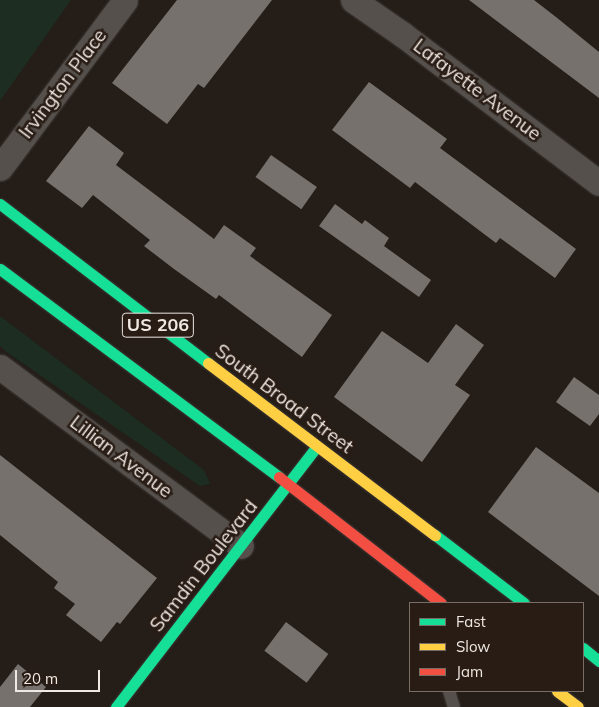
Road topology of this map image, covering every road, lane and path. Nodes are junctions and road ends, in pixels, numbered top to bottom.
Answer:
1 (125, 0) edge
2 (353, 0) edge
3 (0, 168) edge
4 (599, 183) edge
5 (0, 204) edge
6 (0, 269) edge
7 (0, 367) edge
8 (317, 446) junction
9 (289, 484) junction
10 (241, 546) junction
11 (440, 602) edge
12 (523, 602) edge
13 (584, 649) edge
14 (599, 661) edge
15 (449, 692) edge
16 (558, 692) edge
17 (116, 707) edge
18 (454, 707) edge
19 (578, 707) edge

1 - 3 street, Irvington Place
2 - 4 street, Lafayette Avenue
5 - 8 main road, South Broad Street / US 206
6 - 9 main road, US 206
7 - 10 street, Lillian Avenue
8 - 9 main road, Samdin Boulevard
8 - 12 main road, South Broad Street / US 206
9 - 10 main road, Samdin Boulevard
9 - 11 main road, US 206
10 - 17 main road, Samdin Boulevard
13 - 14 main road
15 - 18 lane
16 - 19 main road

